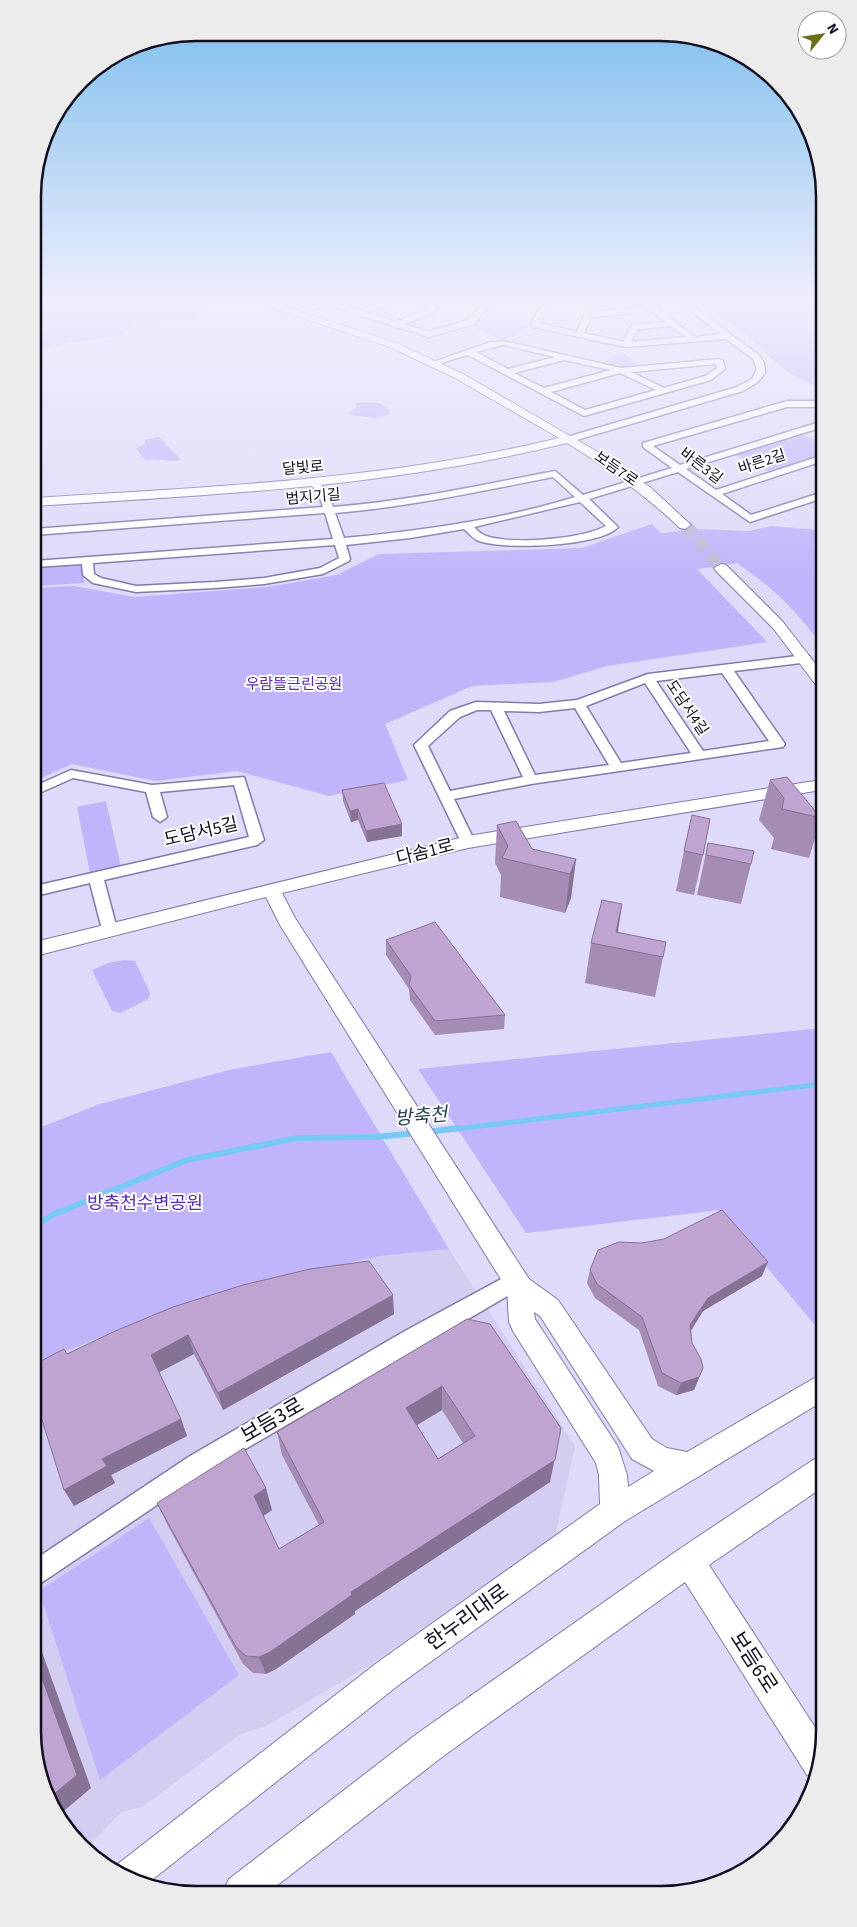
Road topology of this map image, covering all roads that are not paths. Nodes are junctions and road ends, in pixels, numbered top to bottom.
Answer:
1 (488, 393) edge
2 (548, 393) edge
3 (652, 393) edge
4 (730, 393) edge
5 (816, 404) edge
6 (816, 426) edge
7 (570, 439) junction
8 (816, 460) edge
9 (679, 468) junction
10 (634, 482) junction
11 (312, 484) junction
12 (713, 494) junction
13 (816, 497) edge
14 (583, 498) junction
15 (42, 501) edge
16 (329, 511) junction
17 (467, 525) junction
18 (685, 525) tunnel mouth
19 (42, 531) edge
20 (339, 542) junction
21 (87, 560) junction
22 (42, 563) edge
23 (721, 568) tunnel mouth
24 (804, 658) junction
25 (725, 668) junction
26 (816, 675) edge
27 (648, 678) junction
28 (579, 704) junction
29 (494, 706) junction
30 (699, 755) junction
31 (617, 768) junction
32 (531, 780) junction
33 (816, 786) edge
34 (42, 788) edge
35 (152, 789) junction
36 (447, 796) junction
37 (160, 817) dead end
38 (468, 842) junction
39 (96, 877) junction
40 (42, 889) edge
41 (271, 890) junction
42 (109, 929) junction
43 (42, 947) edge
44 (518, 1284) junction
45 (815, 1391) edge
46 (688, 1466) junction
47 (815, 1475) edge
48 (615, 1510) junction
49 (689, 1561) junction
50 (41, 1572) edge
51 (814, 1755) edge
52 (134, 1873) edge
53 (247, 1886) edge

1 - 7 street, 보듬7로
2 - 3 street
4 - 7 street
5 - 9 street, 바른3길
6 - 9 street
7 - 10 street, 보듬7로
7 - 11 street, 달빛로
8 - 12 street, 바른2길
9 - 10 street
9 - 12 street, 바른3길
10 - 14 street
10 - 18 street, 보듬7로
11 - 15 street, 달빛로
11 - 16 street
12 - 13 street, 바른3길
14 - 16 street, 범지기길
14 - 17 street
14 - 17 street, 범지기길
16 - 19 street, 범지기길
16 - 20 street
17 - 20 street
20 - 21 street
20 - 21 street
21 - 22 street
23 - 24 street
24 - 25 street, 도담서4길
24 - 26 street
25 - 27 street, 도담서4길
25 - 30 street, 도담서4길
27 - 28 street, 도담서4길
27 - 30 street, 도담서4길
28 - 29 street, 도담서4길
28 - 31 street
29 - 32 street
29 - 36 street, 도담서4길
30 - 31 street, 도담서4길
31 - 32 street, 도담서4길
32 - 36 street, 도담서4길
33 - 38 street, 다솜1로
34 - 35 street, 도담서5길
35 - 37 street, 도담서5길
35 - 39 street, 도담서5길
36 - 38 street, 도담서4길
38 - 41 street, 다솜1로
39 - 40 street, 도담서5길
39 - 42 street
41 - 42 street, 다솜1로
41 - 44 street
42 - 43 street, 다솜1로
44 - 46 street
44 - 48 street
44 - 50 street, 보듬3로
45 - 46 street, 한누리대로
46 - 48 street, 한누리대로
47 - 49 street
48 - 52 street, 한누리대로
49 - 51 street, 보듬6로
49 - 53 street

